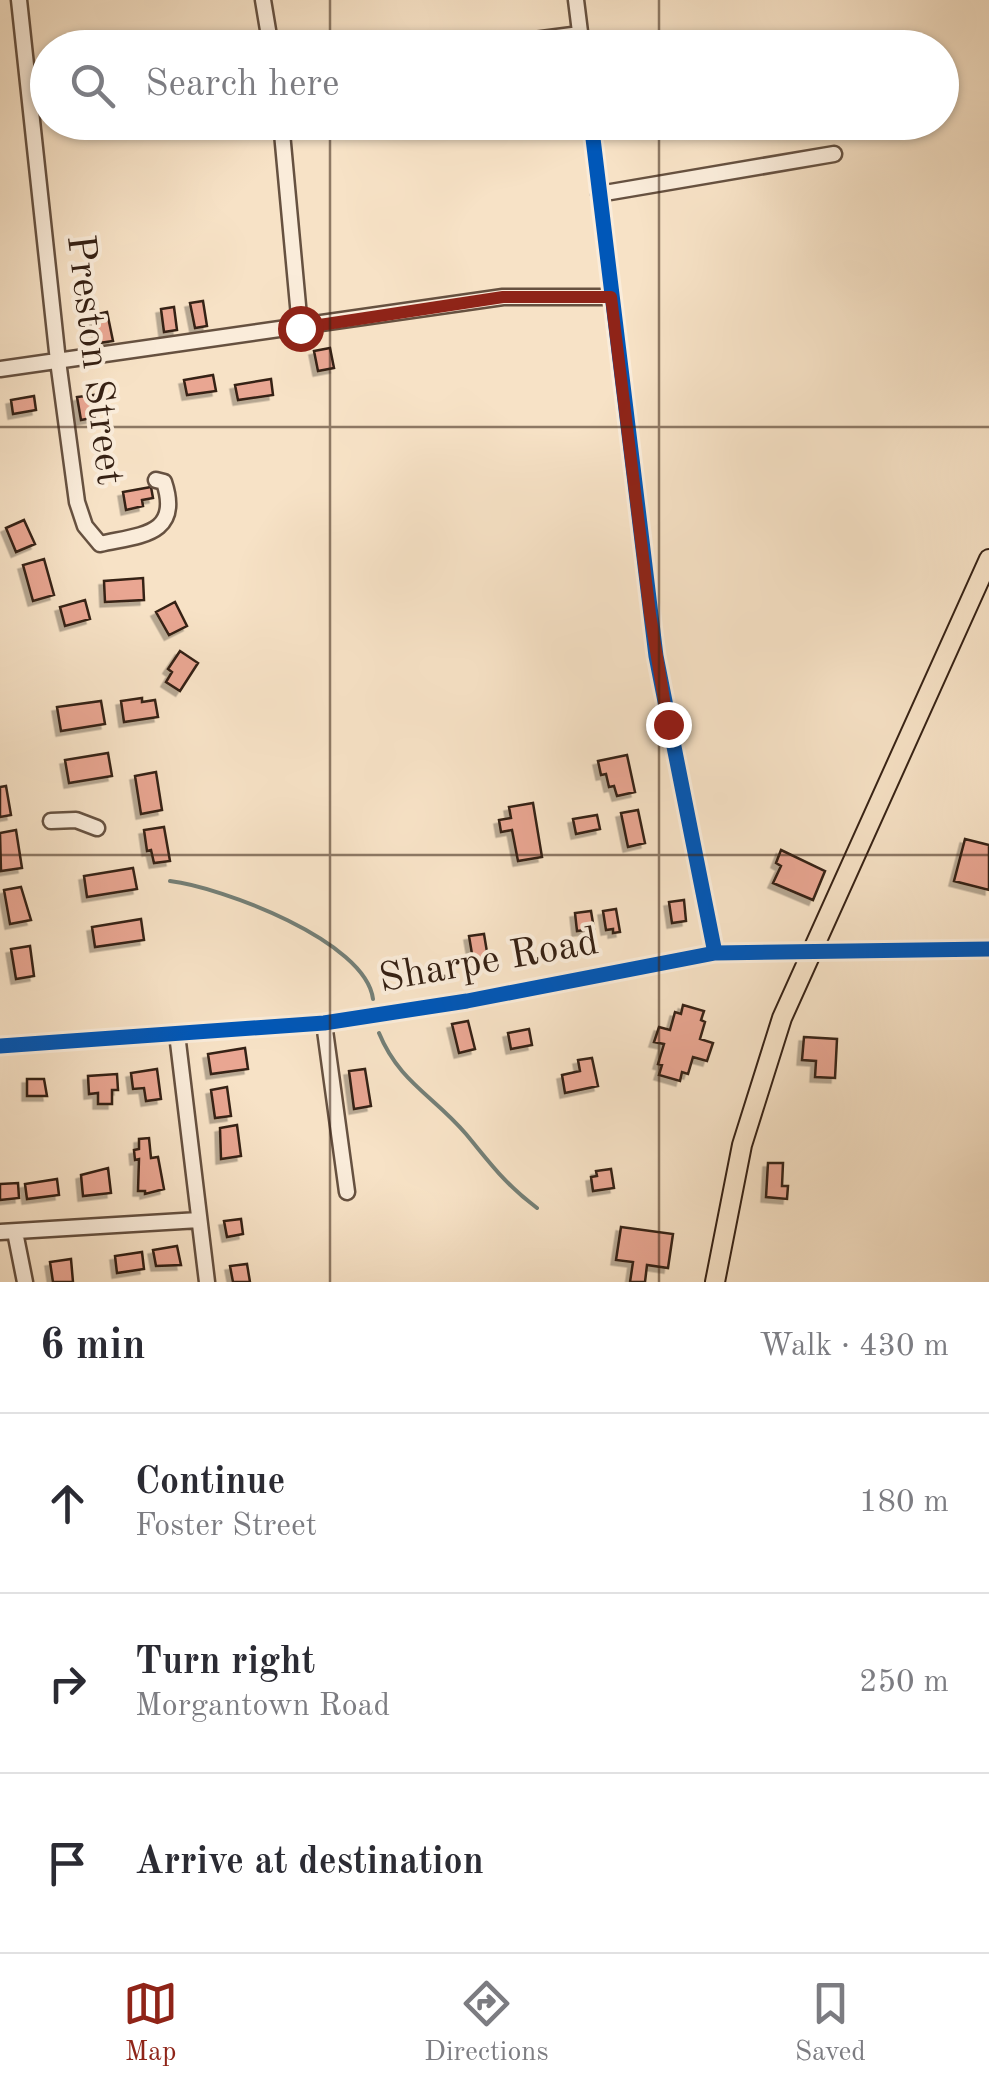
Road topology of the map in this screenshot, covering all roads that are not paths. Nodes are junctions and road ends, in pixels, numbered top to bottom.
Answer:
1 (19, 0) edge
2 (263, 0) edge
3 (576, 0) edge
4 (268, 30) edge
5 (580, 30) edge
6 (30, 102) edge
7 (34, 140) edge
8 (283, 140) edge
9 (593, 140) edge
10 (834, 154) dead end
11 (599, 194) junction
12 (611, 297) junction
13 (300, 328) junction
14 (58, 361) junction
15 (0, 368) edge
16 (156, 480) dead end
17 (989, 559) edge
18 (51, 820) dead end
19 (97, 828) dead end
20 (989, 949) edge
21 (812, 951) junction
22 (715, 953) junction
23 (324, 1024) junction
24 (177, 1034) junction
25 (0, 1046) edge
26 (346, 1192) dead end
27 (199, 1220) junction
28 (7, 1232) edge
29 (25, 1282) edge
30 (208, 1282) edge
31 (715, 1282) edge

1 - 6 street, Preston Street
2 - 4 street
3 - 5 street
7 - 14 street, Preston Street
8 - 13 street
9 - 11 street
10 - 11 street
11 - 12 street
12 - 13 street
12 - 22 street
13 - 14 street
14 - 15 street
14 - 16 street, Preston Street
17 - 21 main road
18 - 19 street
20 - 21 street, Sharpe Road
21 - 22 street, Sharpe Road
21 - 31 main road
22 - 23 street, Sharpe Road
23 - 24 street, Sharpe Road
23 - 26 street
24 - 25 street, Sharpe Road
24 - 27 street
27 - 28 street
27 - 30 street
28 - 29 street

